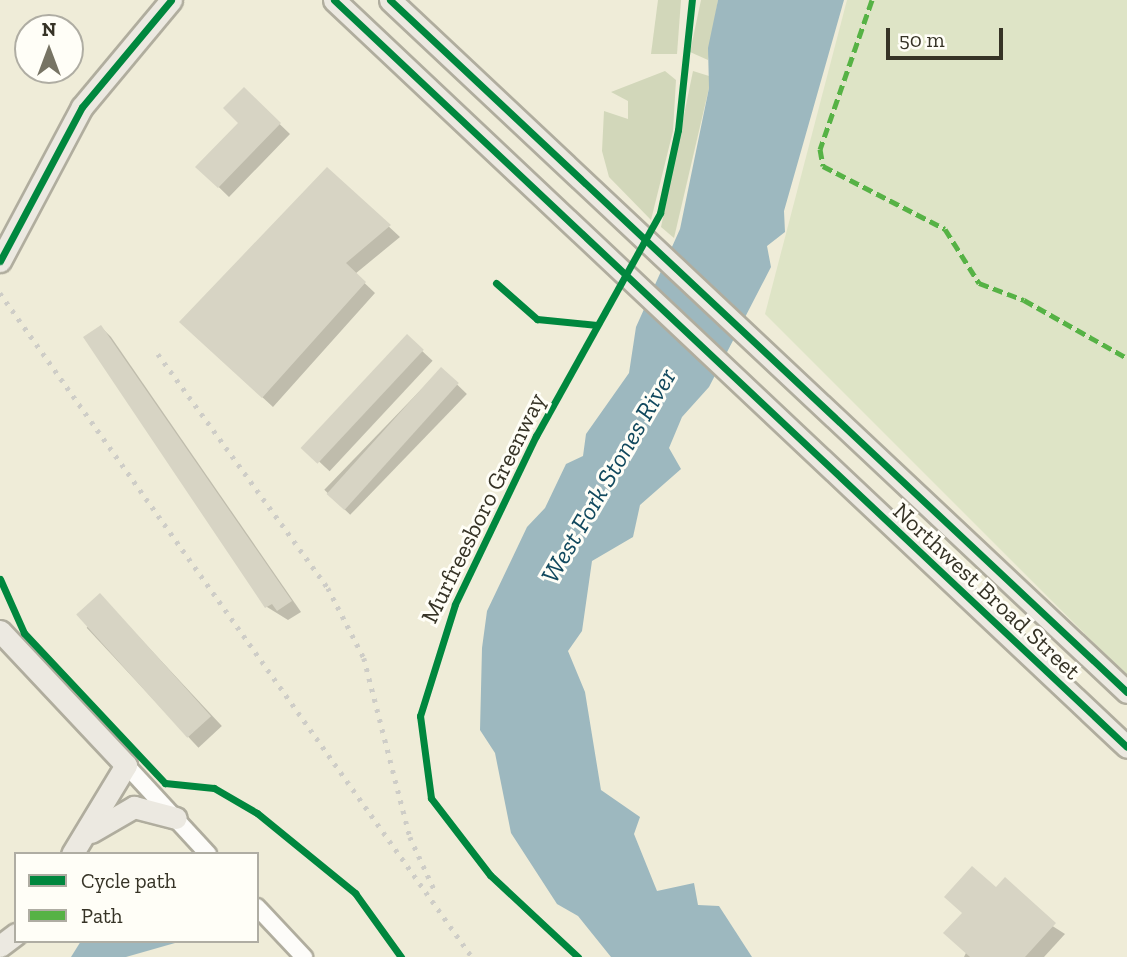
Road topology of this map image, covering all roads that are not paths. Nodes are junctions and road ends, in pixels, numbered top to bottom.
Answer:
1 (171, 0) edge
2 (334, 0) edge
3 (390, 0) edge
4 (0, 261) edge
5 (0, 631) edge
6 (1127, 692) edge
7 (1127, 747) edge
8 (126, 765) junction
9 (176, 818) junction
10 (76, 848) edge
11 (206, 852) edge
12 (259, 909) edge
13 (303, 957) edge

1 - 4 main road
2 - 7 main road, Northwest Broad Street
3 - 6 main road, Northwest Broad Street
5 - 8 main road
8 - 9 street
8 - 10 main road
9 - 10 main road
9 - 11 street
12 - 13 street

